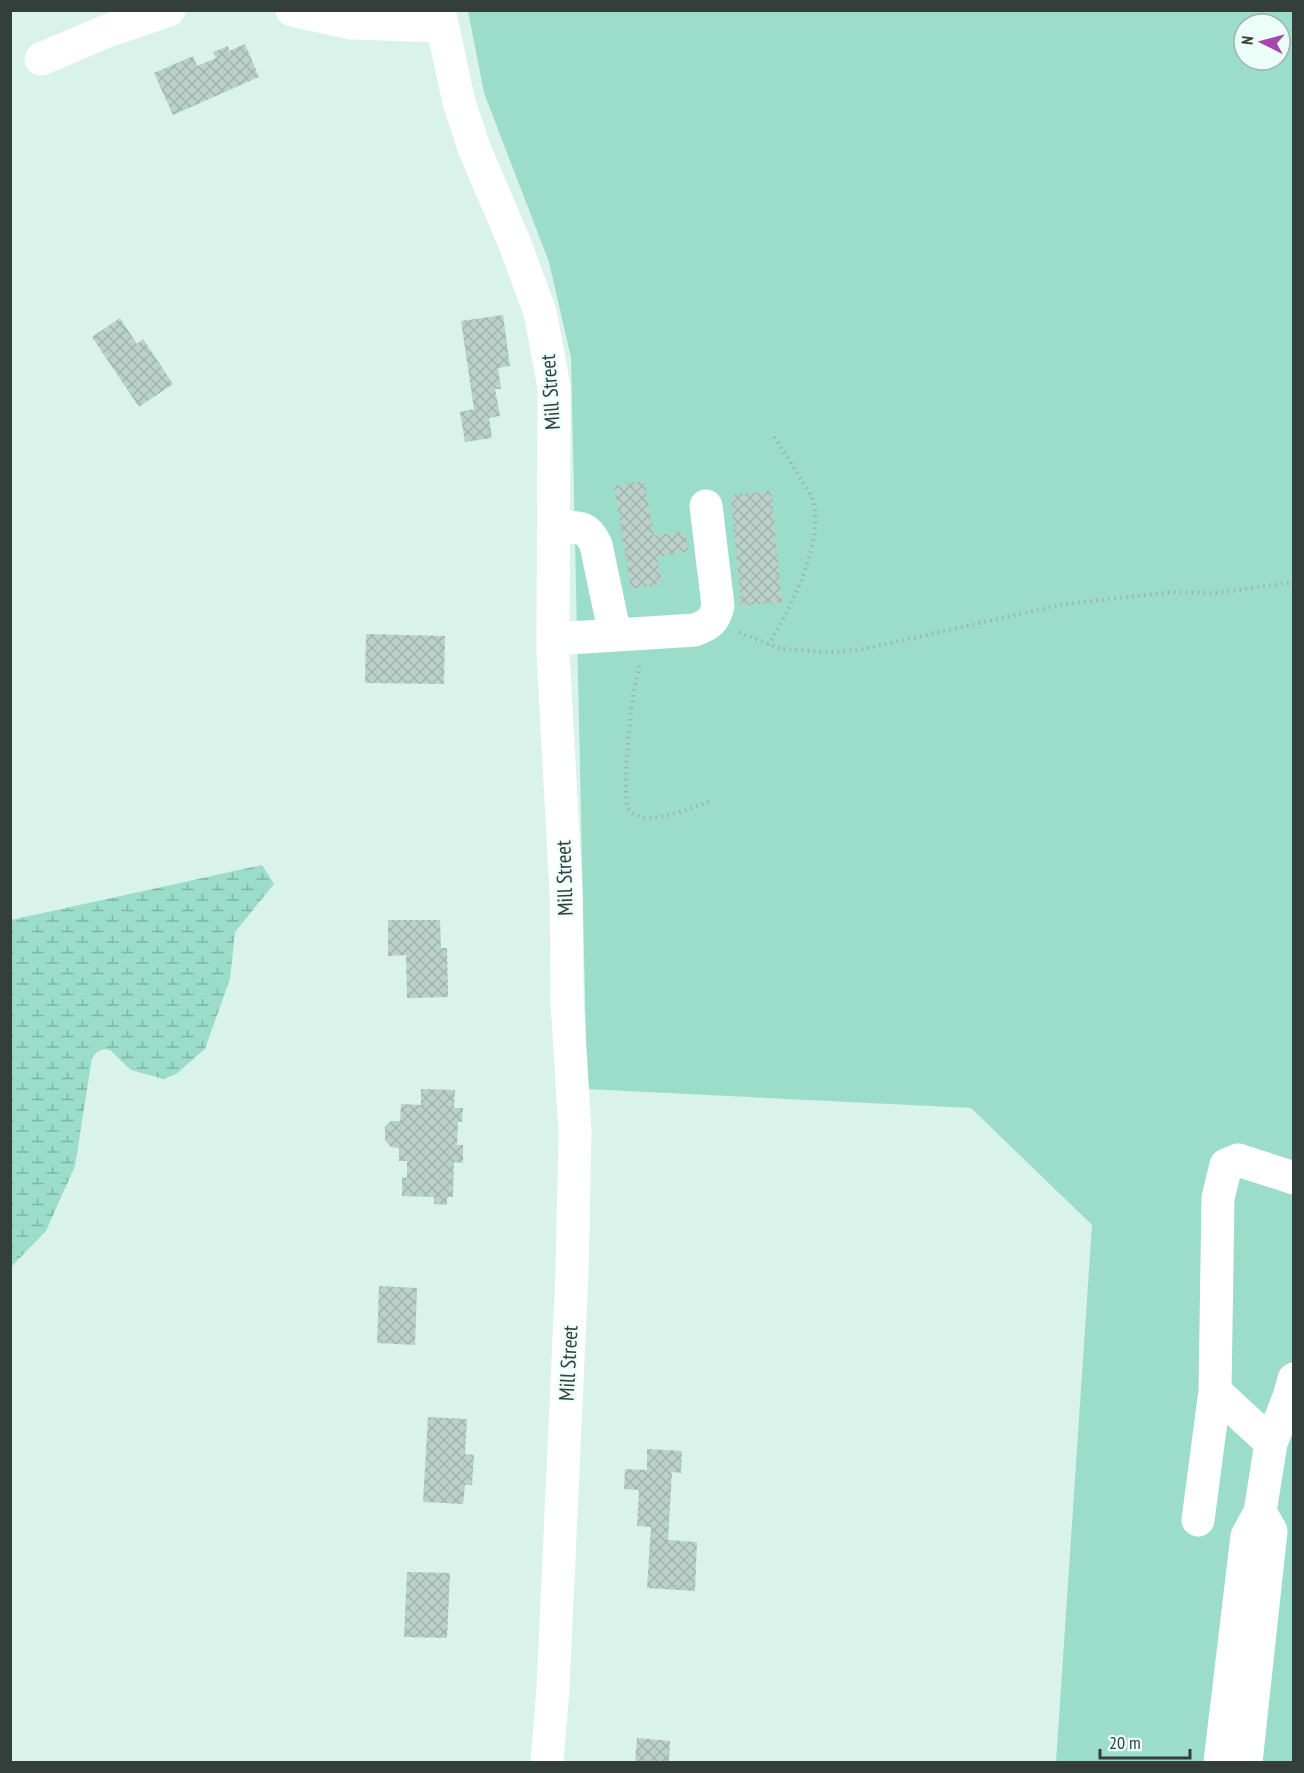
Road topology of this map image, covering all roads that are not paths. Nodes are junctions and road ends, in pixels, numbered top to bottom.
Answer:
1 (169, 10) edge
2 (292, 10) edge
3 (441, 18) edge
4 (41, 59) dead end
5 (706, 506) dead end
6 (554, 527) junction
7 (615, 635) junction
8 (554, 639) junction
9 (1293, 1178) edge
10 (1293, 1379) edge
11 (1215, 1391) junction
12 (1270, 1443) junction
13 (1260, 1512) junction
14 (1198, 1520) dead end
15 (547, 1762) edge
16 (1220, 1762) edge
17 (1246, 1762) edge

1 - 4 street
2 - 3 street
3 - 6 street, Mill Street
5 - 7 street
6 - 7 street
6 - 8 street, Mill Street
7 - 8 street
8 - 15 street, Mill Street
9 - 11 street
10 - 12 street
11 - 12 street
11 - 14 street
12 - 13 street
13 - 16 street
13 - 17 street

